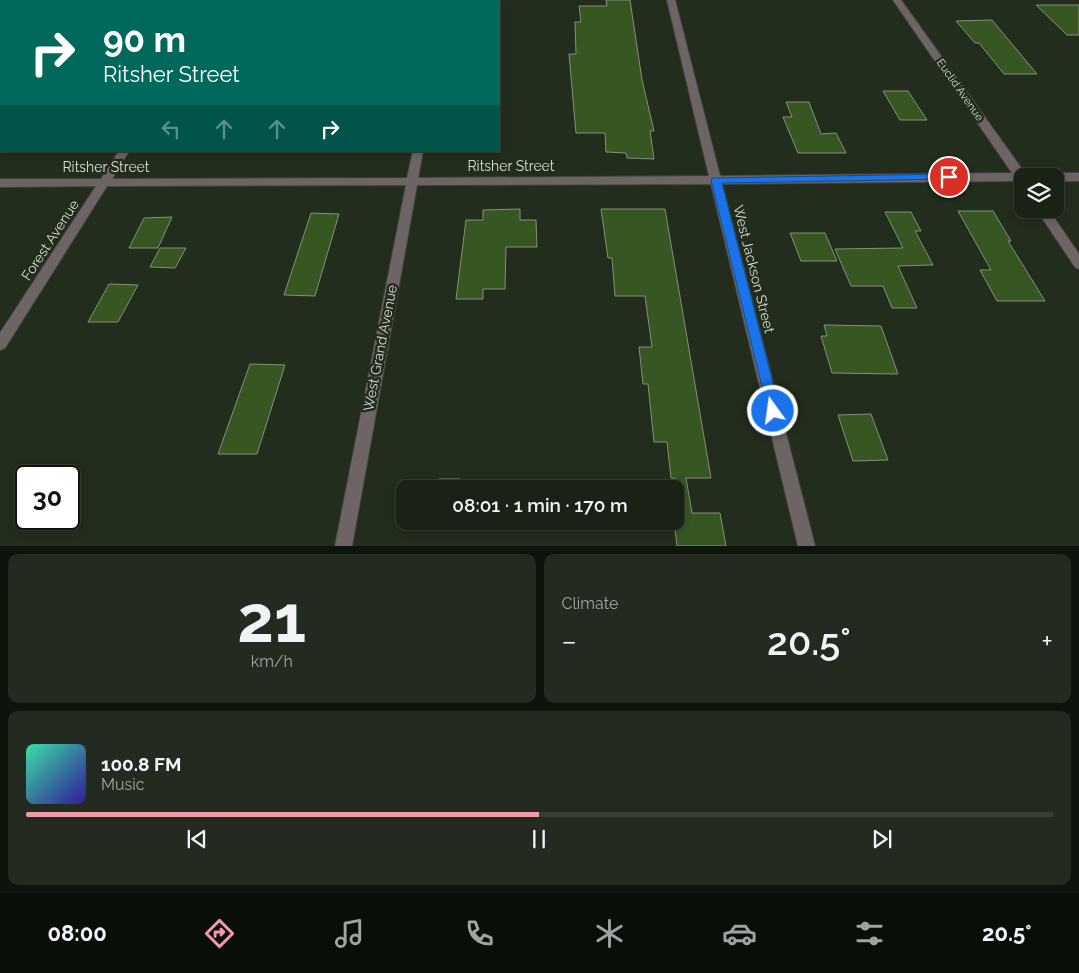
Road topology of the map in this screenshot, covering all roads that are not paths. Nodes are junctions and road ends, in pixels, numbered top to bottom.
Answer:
1 (671, 0) edge
2 (897, 0) edge
3 (123, 152) edge
4 (418, 152) edge
5 (1015, 168) edge
6 (1064, 177) edge
7 (1079, 177) edge
8 (1014, 178) edge
9 (716, 180) junction
10 (412, 181) junction
11 (104, 182) junction
12 (0, 183) edge
13 (1048, 218) edge
14 (1079, 264) edge
15 (0, 344) edge
16 (343, 546) edge
17 (807, 546) edge

1 - 9 street, West Jackson Street
2 - 5 street, Euclid Avenue
3 - 11 street, Forest Avenue
4 - 10 street, West Grand Avenue
6 - 7 street
8 - 9 street, Ritsher Street
9 - 10 street, Ritsher Street
9 - 17 street, West Jackson Street
10 - 11 street, Ritsher Street
10 - 16 street, West Grand Avenue
11 - 12 street, Ritsher Street
11 - 15 street, Forest Avenue
13 - 14 street

